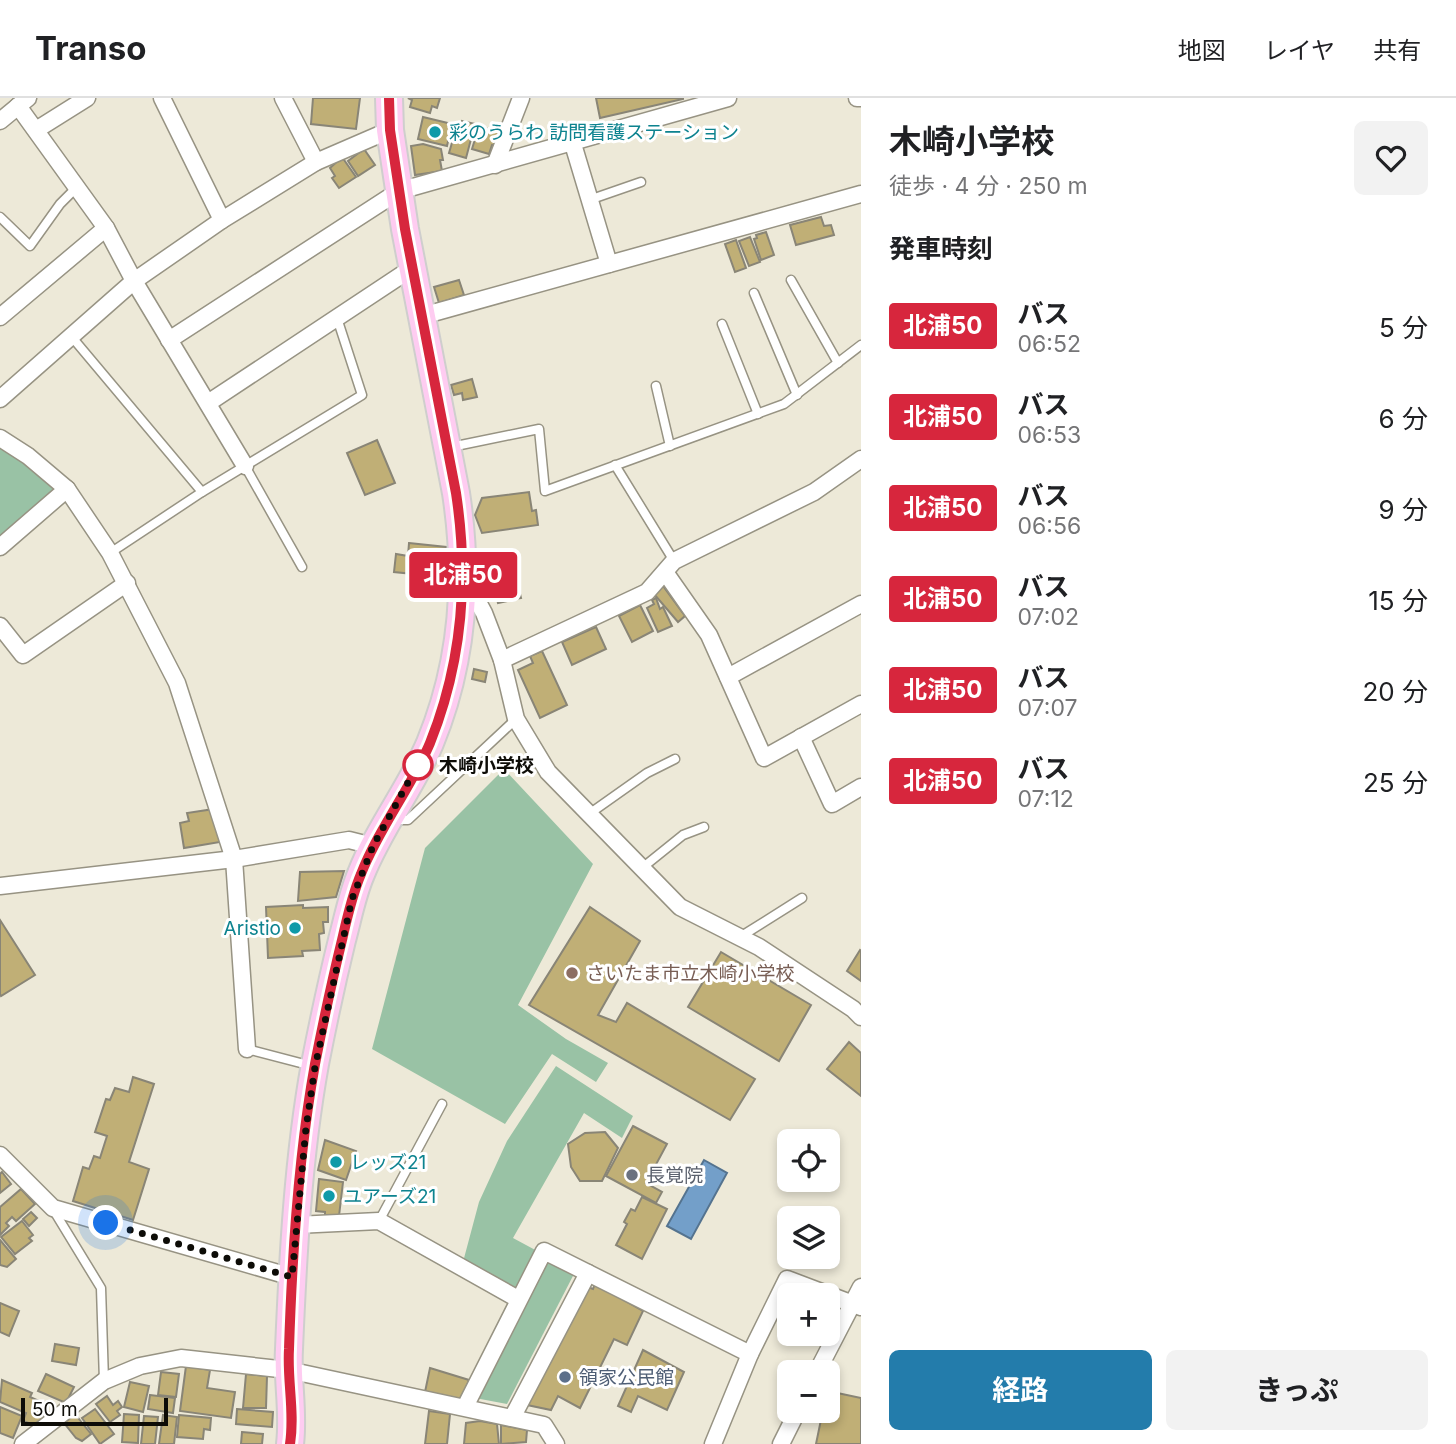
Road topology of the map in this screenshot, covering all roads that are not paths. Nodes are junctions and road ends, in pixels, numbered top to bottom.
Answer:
1 (87, 98) edge
2 (162, 98) edge
3 (283, 98) edge
4 (389, 98) edge
5 (522, 98) edge
6 (728, 98) edge
7 (23, 102) edge
8 (0, 121) edge
9 (36, 130) junction
10 (390, 130) junction
11 (573, 144) junction
12 (316, 162) junction
13 (495, 165) junction
14 (641, 182) dead end
15 (77, 187) junction
16 (399, 191) junction
17 (861, 194) edge
18 (590, 200) junction
19 (0, 217) edge
20 (222, 220) junction
21 (106, 228) junction
22 (609, 264) junction
23 (412, 268) junction
24 (792, 280) dead end
25 (134, 281) junction
26 (754, 293) dead end
27 (422, 316) junction
28 (0, 317) edge
29 (337, 318) junction
30 (722, 324) dead end
31 (71, 336) junction
32 (170, 340) junction
33 (861, 345) edge
34 (838, 363) junction
35 (656, 386) dead end
36 (797, 395) junction
37 (0, 399) edge
38 (208, 402) junction
39 (758, 414) junction
40 (0, 438) edge
41 (670, 446) junction
42 (448, 448) junction
43 (861, 459) edge
44 (244, 466) junction
45 (615, 466) junction
46 (67, 489) junction
47 (202, 492) junction
48 (0, 547) edge
49 (110, 553) junction
50 (669, 566) junction
51 (302, 567) dead end
52 (127, 583) junction
53 (463, 590) junction
54 (861, 604) edge
55 (0, 626) edge
56 (502, 660) junction
57 (728, 677) junction
58 (861, 704) edge
59 (516, 719) junction
60 (802, 737) junction
61 (675, 759) dead end
62 (861, 787) edge
63 (589, 814) junction
64 (388, 820) junction
65 (704, 827) dead end
66 (373, 846) junction
67 (234, 859) junction
68 (642, 868) junction
69 (0, 886) edge
70 (802, 898) dead end
71 (740, 937) junction
72 (858, 1008) edge
73 (247, 1049) joint
74 (315, 1067) junction
75 (442, 1104) dead end
76 (0, 1155) edge
77 (53, 1208) junction
78 (379, 1221) junction
79 (296, 1225) junction
80 (588, 1273) junction
81 (292, 1277) junction
82 (861, 1287) edge
83 (518, 1299) junction
84 (856, 1305) edge
85 (750, 1354) junction
86 (824, 1360) edge
87 (288, 1370) junction
88 (104, 1381) junction
89 (465, 1408) junction
90 (512, 1418) junction
91 (792, 1423) edge
92 (23, 1444) edge
93 (290, 1444) edge
94 (556, 1444) edge
95 (713, 1444) edge
96 (781, 1444) edge

1 - 9 street
2 - 20 street
3 - 12 street
4 - 10 main road
5 - 13 street
6 - 11 street
7 - 8 street
7 - 9 street
9 - 15 street
10 - 12 street
10 - 16 main road
11 - 13 street
11 - 18 street
12 - 20 street
13 - 16 street
14 - 18 lane
15 - 19 lane
15 - 21 street
16 - 23 main road
16 - 32 street
17 - 22 street
18 - 22 street
20 - 25 street
21 - 25 street
21 - 28 street
22 - 27 street
23 - 27 main road
23 - 29 street
24 - 34 lane
25 - 31 street
25 - 32 street
26 - 36 lane
27 - 42 main road
29 - 38 street
29 - 44 lane
30 - 39 lane
31 - 37 street
31 - 47 lane
32 - 38 street
33 - 34 lane
34 - 36 lane
35 - 41 lane
36 - 39 lane
38 - 44 street
39 - 41 lane
40 - 46 street
41 - 45 lane
42 - 45 lane
42 - 53 main road
43 - 50 street
44 - 47 lane
44 - 51 lane
45 - 50 lane
46 - 48 street
46 - 49 street
47 - 49 lane
49 - 52 street
50 - 56 street
50 - 57 street
52 - 55 street
52 - 67 street
53 - 56 street
53 - 64 main road
54 - 57 street
56 - 59 street
57 - 60 street
58 - 60 street
59 - 63 street
59 - 64 lane
60 - 62 street
61 - 63 lane
63 - 68 street
64 - 66 main road
65 - 68 lane
66 - 67 street
66 - 74 main road
67 - 69 street
67 - 73 street
68 - 71 street
70 - 71 lane
71 - 72 street
73 - 74 lane
74 - 79 main road
75 - 78 lane
76 - 77 street
77 - 81 street
77 - 88 lane
78 - 79 street
78 - 83 street
79 - 81 main road
80 - 83 street
80 - 85 street
80 - 90 street
81 - 87 main road
82 - 84 street
83 - 89 street
84 - 85 street
84 - 86 street
85 - 95 street
87 - 88 street
87 - 89 street
87 - 93 main road
88 - 92 street
89 - 90 street
90 - 94 street
91 - 96 street

